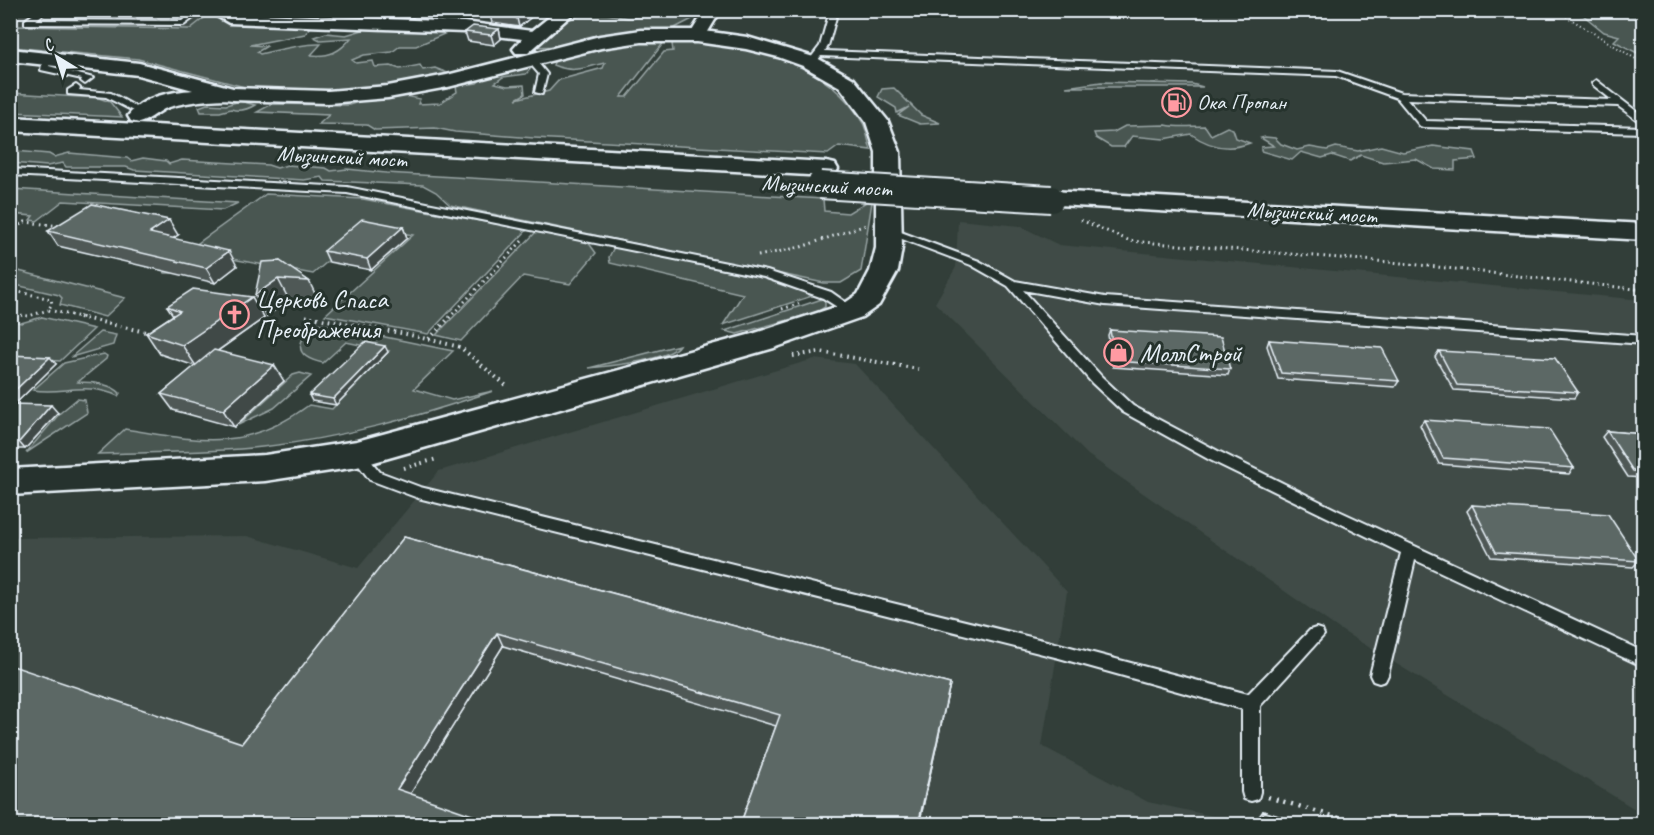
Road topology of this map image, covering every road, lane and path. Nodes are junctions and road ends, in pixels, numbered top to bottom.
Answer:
1 (45, 10) edge
2 (201, 10) edge
3 (224, 10) edge
4 (569, 10) edge
5 (713, 10) edge
6 (834, 10) edge
7 (1556, 10) edge
8 (697, 36) junction
9 (533, 48) junction
10 (10, 55) edge
11 (815, 58) junction
12 (46, 59) junction
13 (1644, 64) edge
14 (174, 78) junction
15 (85, 81) dead end
16 (1596, 83) dead end
17 (76, 88) dead end
18 (539, 92) dead end
19 (233, 94) junction
20 (1400, 96) junction
21 (1620, 103) junction
22 (137, 112) junction
23 (1644, 122) edge
24 (10, 124) edge
25 (1644, 130) edge
26 (161, 132) junction
27 (10, 138) edge
28 (10, 172) edge
29 (823, 177) junction
30 (1058, 194) junction
31 (1644, 215) edge
32 (890, 224) junction
33 (64, 226) edge
34 (535, 227) junction
35 (10, 230) edge
36 (1644, 232) edge
37 (722, 264) junction
38 (1012, 284) junction
39 (10, 290) edge
40 (1644, 290) edge
41 (827, 295) junction
42 (48, 310) junction
43 (852, 311) junction
44 (774, 312) dead end
45 (10, 314) edge
46 (306, 316) dead end
47 (150, 333) edge
48 (428, 339) junction
49 (1644, 340) edge
50 (521, 386) dead end
51 (510, 389) junction
52 (499, 392) dead end
53 (357, 454) junction
54 (10, 483) edge
55 (1410, 550) junction
56 (1316, 635) dead end
57 (1644, 660) edge
58 (1379, 675) dead end
59 (1251, 703) junction
60 (1251, 792) joint
61 (1359, 825) edge

1 - 2 lane
3 - 9 street
4 - 9 street
5 - 8 street
6 - 11 lane
7 - 13 path
8 - 9 main road
8 - 11 main road
9 - 18 lane
9 - 19 main road
10 - 12 main road
11 - 20 lane
11 - 32 main road
12 - 14 main road
12 - 15 lane
14 - 19 main road
14 - 22 main road
16 - 21 lane
17 - 22 lane
19 - 22 main road
20 - 21 lane
20 - 25 lane
21 - 23 lane
22 - 26 main road
24 - 26 main road, Мызинский мост
26 - 29 main road, Мызинский мост
27 - 29 main road, Мызинский мост
28 - 34 lane
29 - 30 main road, Мызинский мост, bridge
30 - 31 main road, Мызинский мост
30 - 36 main road, Мызинский мост
30 - 40 path
32 - 37 path
32 - 38 lane
32 - 43 main road
33 - 35 path
34 - 37 lane
34 - 48 path
37 - 41 lane
38 - 49 lane
38 - 55 lane
39 - 42 path
41 - 43 lane
41 - 44 path
42 - 45 path
42 - 47 path
43 - 53 main road
46 - 48 path
48 - 51 path
50 - 51 path
51 - 52 path
53 - 54 main road
53 - 59 lane
55 - 57 lane
55 - 58 lane
56 - 59 lane
59 - 60 lane
60 - 61 path

